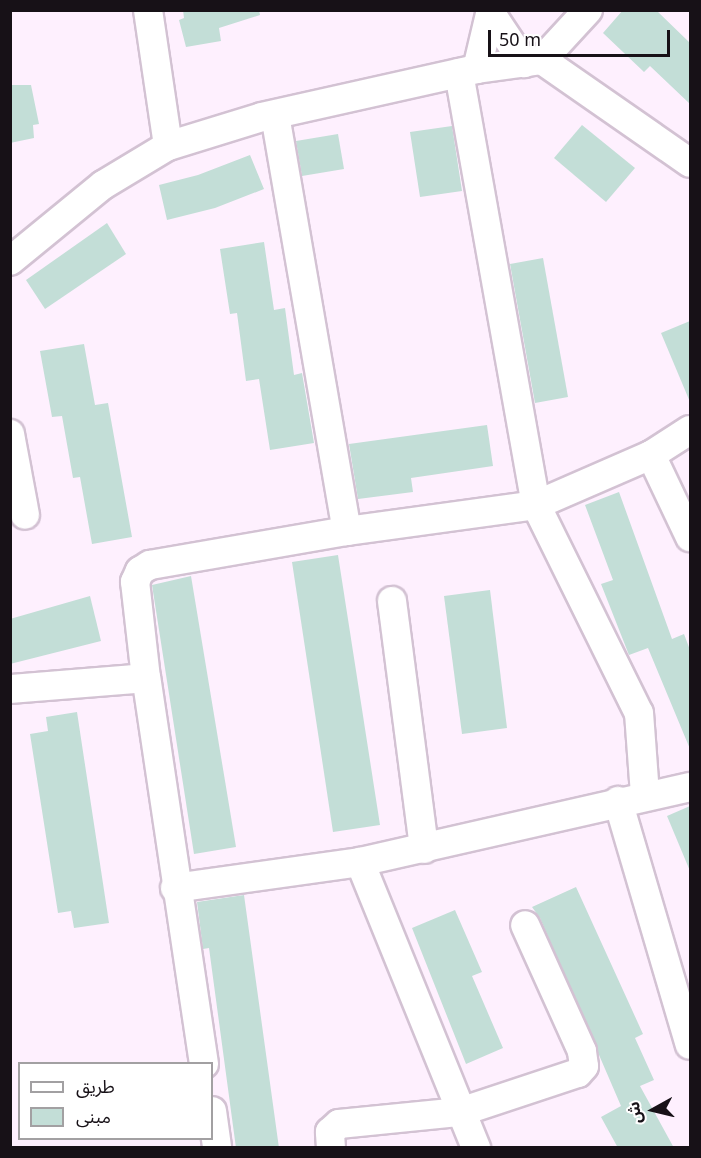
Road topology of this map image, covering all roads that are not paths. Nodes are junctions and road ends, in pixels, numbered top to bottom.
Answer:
1 (148, 10) edge
2 (588, 10) edge
3 (492, 13) edge
4 (533, 61) junction
5 (468, 71) junction
6 (275, 115) junction
7 (168, 146) junction
8 (690, 163) edge
9 (10, 261) edge
10 (690, 430) edge
11 (10, 434) edge
12 (651, 455) junction
13 (536, 505) junction
14 (25, 514) dead end
15 (347, 531) junction
16 (690, 537) edge
17 (392, 601) dead end
18 (146, 678) junction
19 (10, 689) edge
20 (690, 787) edge
21 (645, 795) junction
22 (618, 801) junction
23 (423, 849) junction
24 (360, 861) junction
25 (175, 888) junction
26 (525, 925) dead end
27 (690, 1045) edge
28 (204, 1062) edge
29 (460, 1112) junction
30 (213, 1117) edge
31 (218, 1148) edge
32 (331, 1148) edge
33 (476, 1148) edge

1 - 7 street
2 - 4 street
3 - 4 street
3 - 5 street
4 - 5 street
4 - 8 street
5 - 6 street
5 - 13 street
6 - 7 street
6 - 15 street
7 - 9 street
10 - 12 street
11 - 14 street
12 - 13 street
12 - 16 street
13 - 15 street
13 - 21 street
15 - 18 street
17 - 23 street
18 - 19 street
18 - 25 street
20 - 21 street
21 - 22 street
22 - 23 street
22 - 27 street
23 - 24 street
24 - 25 street
24 - 29 street
25 - 28 street
26 - 29 street
29 - 32 street
29 - 33 street
30 - 31 street

